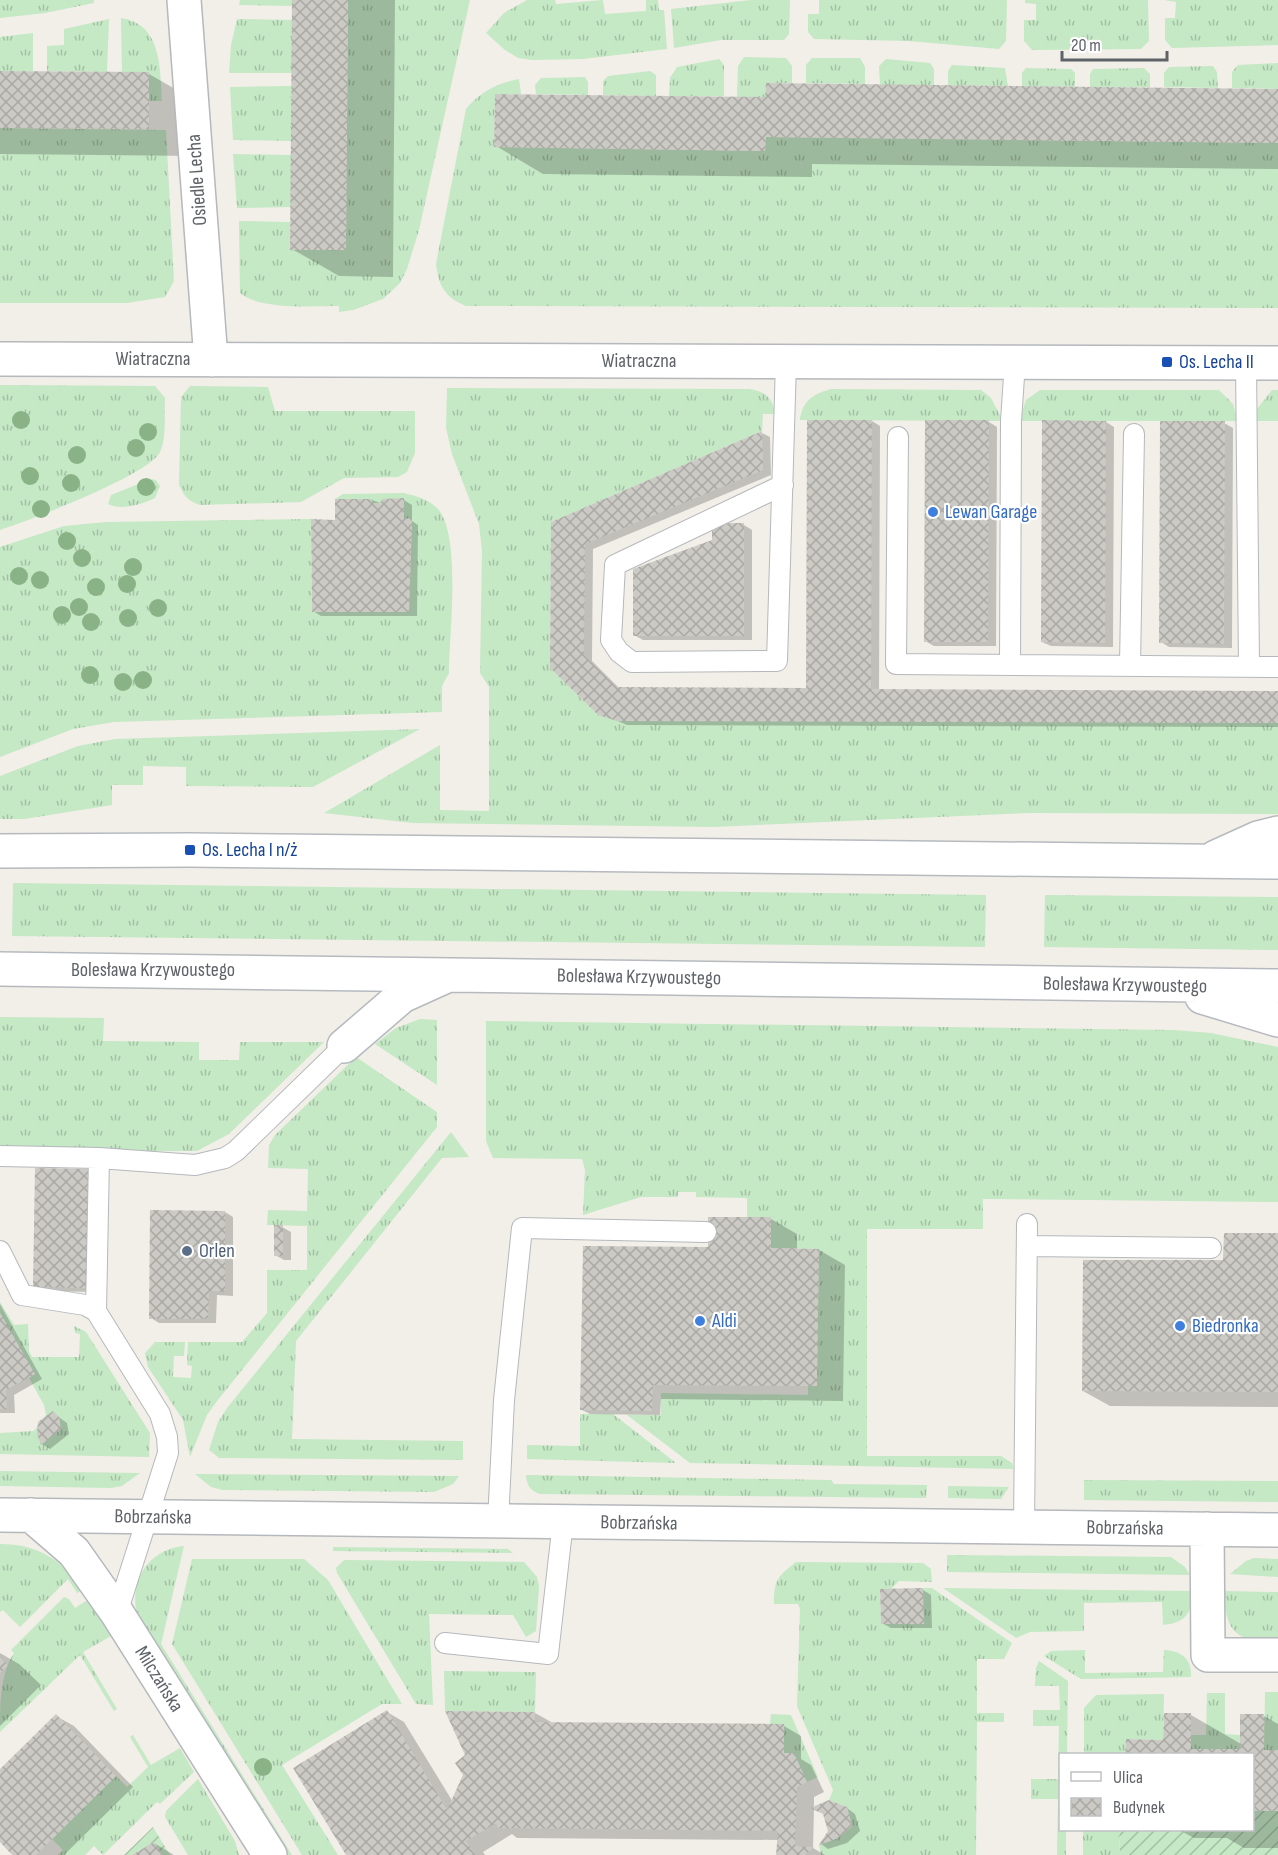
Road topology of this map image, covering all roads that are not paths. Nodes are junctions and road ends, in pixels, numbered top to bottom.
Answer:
1 (184, 0) edge
2 (0, 359) edge
3 (211, 360) junction
4 (786, 362) junction
5 (1015, 362) junction
6 (1262, 363) edge
7 (1134, 434) dead end
8 (898, 437) dead end
9 (783, 485) junction
10 (1010, 665) junction
11 (1130, 666) junction
12 (1250, 667) junction
13 (1278, 667) edge
14 (1278, 833) edge
15 (0, 851) edge
16 (1207, 861) junction
17 (1278, 862) edge
18 (0, 969) edge
19 (457, 974) junction
20 (1135, 985) junction
21 (1278, 986) edge
22 (1278, 1020) edge
23 (345, 1046) joint
24 (0, 1156) edge
25 (99, 1158) junction
26 (1027, 1224) dead end
27 (705, 1232) dead end
28 (1027, 1246) junction
29 (1211, 1248) dead end
30 (0, 1251) edge
31 (96, 1311) junction
32 (16, 1515) edge
33 (149, 1518) junction
34 (498, 1522) junction
35 (563, 1522) junction
36 (1024, 1527) junction
37 (1207, 1529) junction
38 (1278, 1530) edge
39 (117, 1613) junction
40 (445, 1643) dead end
41 (1278, 1654) edge
42 (270, 1855) edge

1 - 3 street, Osiedle Lecha
2 - 3 street, Wiatraczna
3 - 4 street, Wiatraczna
4 - 5 street, Wiatraczna
4 - 9 lane
5 - 6 street, Wiatraczna
5 - 10 lane
6 - 12 lane
7 - 11 lane
8 - 10 lane
9 - 9 lane
10 - 11 lane
11 - 12 lane
12 - 13 lane
14 - 16 street
15 - 16 street
16 - 17 street
18 - 19 street, Bolesława Krzywoustego
19 - 20 street, Bolesława Krzywoustego
19 - 23 street
20 - 21 street, Bolesława Krzywoustego
20 - 22 street
23 - 25 lane
24 - 25 lane
25 - 31 lane
26 - 28 lane
27 - 34 lane
28 - 29 lane
28 - 36 lane
30 - 31 lane
31 - 33 lane
32 - 33 street, Bobrzańska
32 - 39 street, Milczańska
33 - 34 street, Bobrzańska
33 - 39 lane
34 - 35 street, Bobrzańska
35 - 36 street, Bobrzańska
35 - 40 lane
36 - 37 street, Bobrzańska
37 - 38 street, Bobrzańska
37 - 41 street
39 - 42 street, Milczańska

